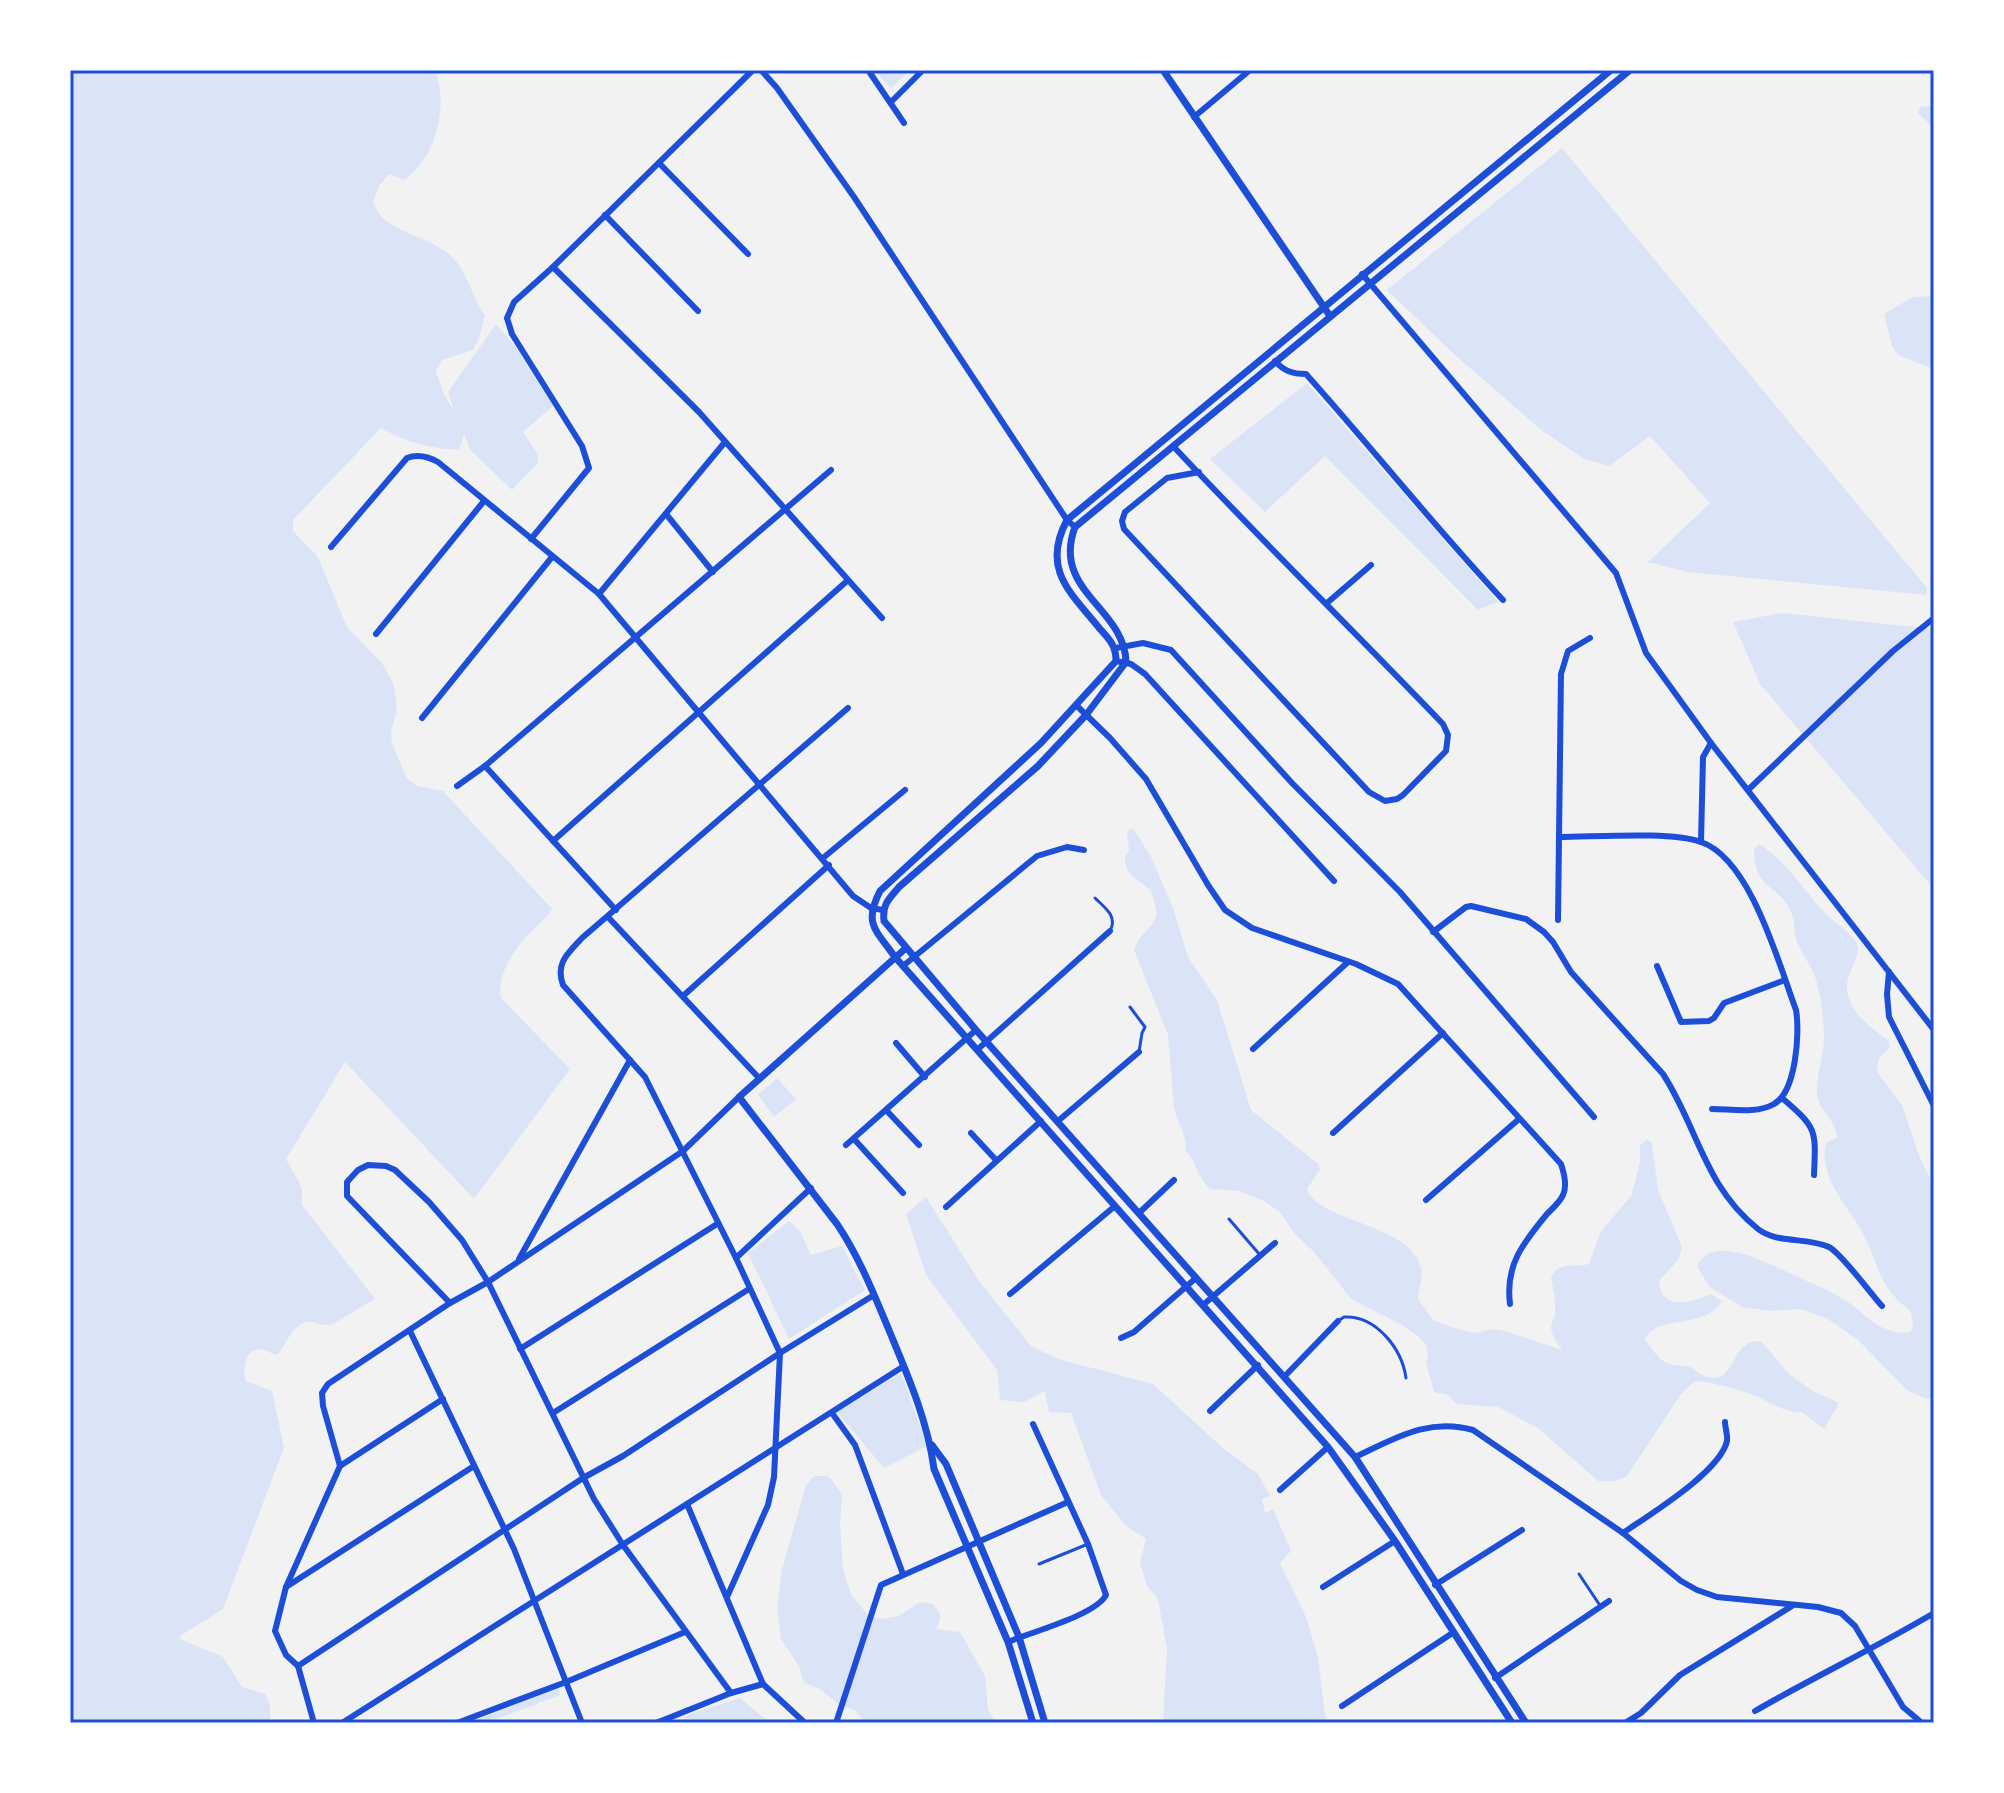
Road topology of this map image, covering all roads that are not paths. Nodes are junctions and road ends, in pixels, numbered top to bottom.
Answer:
1 (753, 70) edge
2 (761, 70) edge
3 (868, 70) edge
4 (923, 70) edge
5 (1163, 70) edge
6 (1250, 70) edge
7 (1611, 70) edge
8 (1630, 70) edge
9 (891, 102) junction
10 (1194, 117) junction
11 (904, 123) dead end
12 (659, 163) junction
13 (605, 215) junction
14 (748, 254) dead end
15 (553, 267) junction
16 (1362, 274) junction
17 (1370, 284) junction
18 (1323, 307) junction
19 (698, 311) dead end
20 (1330, 316) junction
21 (1275, 361) junction
22 (725, 442) junction
23 (1173, 446) junction
24 (831, 470) dead end
25 (1199, 472) junction
26 (484, 501) junction
27 (785, 511) junction
28 (666, 514) junction
29 (1067, 520) junction
30 (1075, 527) junction
31 (531, 539) junction
32 (331, 547) dead end
33 (552, 557) junction
34 (1371, 565) dead end
35 (713, 572) junction
36 (847, 581) junction
37 (599, 594) junction
38 (1503, 600) dead end
39 (1327, 603) junction
40 (882, 618) dead end
41 (1934, 618) edge
42 (376, 634) dead end
43 (635, 636) junction
44 (1590, 638) dead end
45 (1120, 647) junction
46 (1116, 661) junction
47 (1126, 662) junction
48 (1077, 706) junction
49 (848, 708) dead end
50 (700, 712) junction
51 (1086, 715) junction
52 (422, 718) dead end
53 (1711, 743) junction
54 (485, 766) junction
55 (760, 784) junction
56 (457, 786) dead end
57 (905, 790) dead end
58 (1748, 790) junction
59 (1559, 837) junction
60 (553, 841) junction
61 (1701, 842) junction
62 (1084, 850) dead end
63 (823, 858) junction
64 (829, 865) junction
65 (1334, 881) dead end
66 (1095, 898) dead end
67 (871, 908) junction
68 (616, 910) junction
69 (883, 910) junction
70 (608, 917) junction
71 (1558, 920) dead end
72 (1110, 931) joint
73 (1433, 932) junction
74 (906, 948) junction
75 (895, 957) junction
76 (914, 957) junction
77 (1348, 962) junction
78 (903, 966) junction
79 (1657, 966) dead end
80 (1889, 972) junction
81 (1785, 980) junction
82 (683, 996) junction
83 (1130, 1007) dead end
84 (976, 1030) junction
85 (1934, 1030) edge
86 (1443, 1033) junction
87 (966, 1040) junction
88 (987, 1041) junction
89 (896, 1043) dead end
90 (1253, 1049) dead end
91 (977, 1050) junction
92 (1139, 1052) joint
93 (630, 1060) junction
94 (925, 1077) junction
95 (759, 1078) junction
96 (739, 1097) junction
97 (1782, 1098) junction
98 (1934, 1106) edge
99 (1712, 1109) dead end
100 (886, 1110) junction
101 (1594, 1117) dead end
102 (1519, 1119) junction
103 (1041, 1121) junction
104 (1058, 1121) junction
105 (971, 1133) dead end
106 (1333, 1133) dead end
107 (854, 1139) junction
108 (846, 1145) dead end
109 (919, 1145) dead end
110 (683, 1151) junction
111 (996, 1160) junction
112 (1814, 1175) dead end
113 (1174, 1180) dead end
114 (811, 1188) junction
115 (903, 1193) dead end
116 (1426, 1200) dead end
117 (1115, 1206) junction
118 (946, 1207) dead end
119 (1139, 1213) junction
120 (1229, 1219) dead end
121 (717, 1224) junction
122 (1275, 1243) dead end
123 (1261, 1256) junction
124 (736, 1258) junction
125 (516, 1263) junction
126 (1196, 1278) junction
127 (488, 1282) junction
128 (1187, 1287) junction
129 (749, 1289) junction
130 (1010, 1294) dead end
131 (874, 1295) junction
132 (1213, 1297) junction
133 (450, 1303) junction
134 (1510, 1304) dead end
135 (1203, 1305) junction
136 (1882, 1306) dead end
137 (1338, 1321) joint
138 (410, 1331) junction
139 (1121, 1338) dead end
140 (520, 1349) junction
141 (780, 1353) junction
142 (1258, 1365) junction
143 (904, 1366) junction
144 (1284, 1377) junction
145 (1406, 1378) dead end
146 (443, 1399) junction
147 (1210, 1411) dead end
148 (553, 1413) junction
149 (832, 1413) junction
150 (1725, 1422) dead end
151 (1033, 1424) dead end
152 (931, 1444) junction
153 (775, 1447) junction
154 (1328, 1447) junction
155 (1355, 1457) junction
156 (340, 1466) junction
157 (474, 1466) junction
158 (583, 1478) junction
159 (1280, 1490) dead end
160 (1068, 1502) junction
161 (687, 1504) junction
162 (505, 1529) junction
163 (1522, 1530) dead end
164 (1623, 1533) junction
165 (979, 1541) junction
166 (1395, 1541) junction
167 (1088, 1544) junction
168 (623, 1545) junction
169 (967, 1545) junction
170 (1039, 1564) dead end
171 (903, 1574) junction
172 (1579, 1574) dead end
173 (1435, 1585) junction
174 (286, 1587) junction
175 (1323, 1587) dead end
176 (727, 1597) junction
177 (535, 1599) junction
178 (1609, 1601) dead end
179 (1792, 1606) junction
180 (1601, 1607) junction
181 (1934, 1613) edge
182 (685, 1632) junction
183 (1454, 1632) junction
184 (1019, 1637) junction
185 (1008, 1642) junction
186 (1870, 1651) junction
187 (298, 1666) junction
188 (1495, 1678) junction
189 (566, 1682) junction
190 (763, 1684) junction
191 (731, 1693) junction
192 (1342, 1706) dead end
193 (1755, 1711) dead end
194 (314, 1723) edge
195 (342, 1723) edge
196 (457, 1723) edge
197 (582, 1723) edge
198 (656, 1723) edge
199 (805, 1723) edge
200 (836, 1723) edge
201 (1033, 1723) edge
202 (1045, 1723) edge
203 (1512, 1723) edge
204 (1526, 1723) edge
205 (1625, 1723) edge
206 (1922, 1723) edge

1 - 12 street
2 - 29 street
3 - 9 street
4 - 9 street
5 - 10 street
6 - 10 street
7 - 16 street
8 - 17 street
9 - 11 street
10 - 18 street
12 - 13 street
12 - 14 street
13 - 15 street
13 - 19 street
15 - 22 street
15 - 31 street
16 - 17 street
16 - 18 street
17 - 20 street
17 - 53 street
18 - 20 street
18 - 29 street
20 - 21 street
21 - 23 street
21 - 38 street
22 - 27 street
22 - 28 street
23 - 25 street
23 - 30 street
24 - 27 street
25 - 39 street
25 - 39 street
26 - 31 street
26 - 32 street
26 - 42 street
27 - 35 street
27 - 36 street
28 - 35 street
28 - 37 street
29 - 30 street
29 - 45 street
30 - 45 street
31 - 33 street
33 - 37 street
33 - 52 street
34 - 39 street
35 - 43 street
36 - 40 street
36 - 50 street
37 - 43 street
41 - 58 street
43 - 50 street
43 - 54 street
44 - 59 street
45 - 46 street
45 - 47 street
45 - 73 street
46 - 47 street
46 - 48 street
47 - 51 street
47 - 65 street
48 - 51 street
48 - 67 street
49 - 55 street
50 - 55 street
50 - 60 street
51 - 69 street
51 - 77 street
53 - 58 street
53 - 61 street
54 - 56 street
54 - 60 street
55 - 63 street
55 - 68 street
57 - 63 street
58 - 80 street
59 - 61 street
59 - 71 street
60 - 68 street
61 - 81 street
62 - 76 street
63 - 64 street
64 - 67 street
64 - 82 street
66 - 72 lane
67 - 69 street
67 - 75 street
68 - 70 street
69 - 74 street
70 - 82 street
70 - 93 street
72 - 88 street
73 - 101 street
73 - 136 street
74 - 75 street
74 - 76 street
75 - 78 street
75 - 95 street
76 - 78 street
76 - 84 street
77 - 86 street
77 - 90 street
78 - 87 street
79 - 81 street
80 - 85 street
80 - 98 street
81 - 97 street
82 - 95 street
83 - 92 lane
84 - 87 street
84 - 88 street
86 - 102 street
86 - 106 street
87 - 91 street
87 - 94 street
88 - 91 street
88 - 104 street
89 - 94 street
91 - 103 street
92 - 104 street
93 - 110 street
93 - 125 street
94 - 100 street
95 - 96 street
96 - 110 street
96 - 114 street
97 - 99 street
97 - 112 street
100 - 107 street
100 - 109 street
102 - 116 street
102 - 134 street
103 - 111 street
103 - 117 street
104 - 119 street
105 - 111 street
107 - 108 street
107 - 115 street
110 - 121 street
110 - 125 street
111 - 118 street
113 - 119 street
114 - 124 street
114 - 131 street
117 - 128 street
117 - 130 street
119 - 126 street
120 - 123 lane
121 - 124 street
121 - 140 street
122 - 123 street
123 - 132 street
124 - 129 street
125 - 127 street
126 - 128 street
126 - 132 street
127 - 133 street
127 - 133 street
127 - 140 street
128 - 135 street
128 - 139 street
129 - 141 street
129 - 148 street
131 - 141 street
131 - 143 street
132 - 135 street
132 - 144 street
133 - 138 street
135 - 142 street
137 - 144 street
137 - 145 lane
138 - 146 street
138 - 156 street
140 - 148 street
141 - 153 street
141 - 158 street
142 - 147 street
142 - 154 street
143 - 149 street
143 - 152 street
144 - 155 street
146 - 156 street
146 - 157 street
148 - 158 street
149 - 153 street
149 - 171 street
150 - 164 street
151 - 160 street
152 - 165 street
152 - 169 street
153 - 161 street
153 - 176 street
154 - 159 street
154 - 166 street
155 - 164 street
155 - 173 street
156 - 174 street
157 - 162 street
157 - 174 street
158 - 162 street
158 - 168 street
160 - 165 street
160 - 167 street
161 - 168 street
161 - 176 street
162 - 177 street
162 - 187 street
163 - 173 street
164 - 179 street
165 - 169 street
165 - 184 street
166 - 175 street
166 - 183 street
167 - 170 lane
167 - 184 street
168 - 177 street
168 - 182 street
169 - 171 street
169 - 185 street
171 - 200 street
172 - 180 lane
173 - 188 street
174 - 187 street
176 - 190 street
177 - 189 street
177 - 195 street
178 - 180 street
179 - 186 street
179 - 205 street
180 - 188 street
181 - 186 street
182 - 189 street
182 - 191 street
183 - 192 street
183 - 203 street
184 - 185 street
184 - 202 street
185 - 201 street
186 - 193 street
186 - 206 street
187 - 194 street
188 - 204 street
189 - 196 street
189 - 197 street
190 - 191 street
190 - 199 street
191 - 198 street

